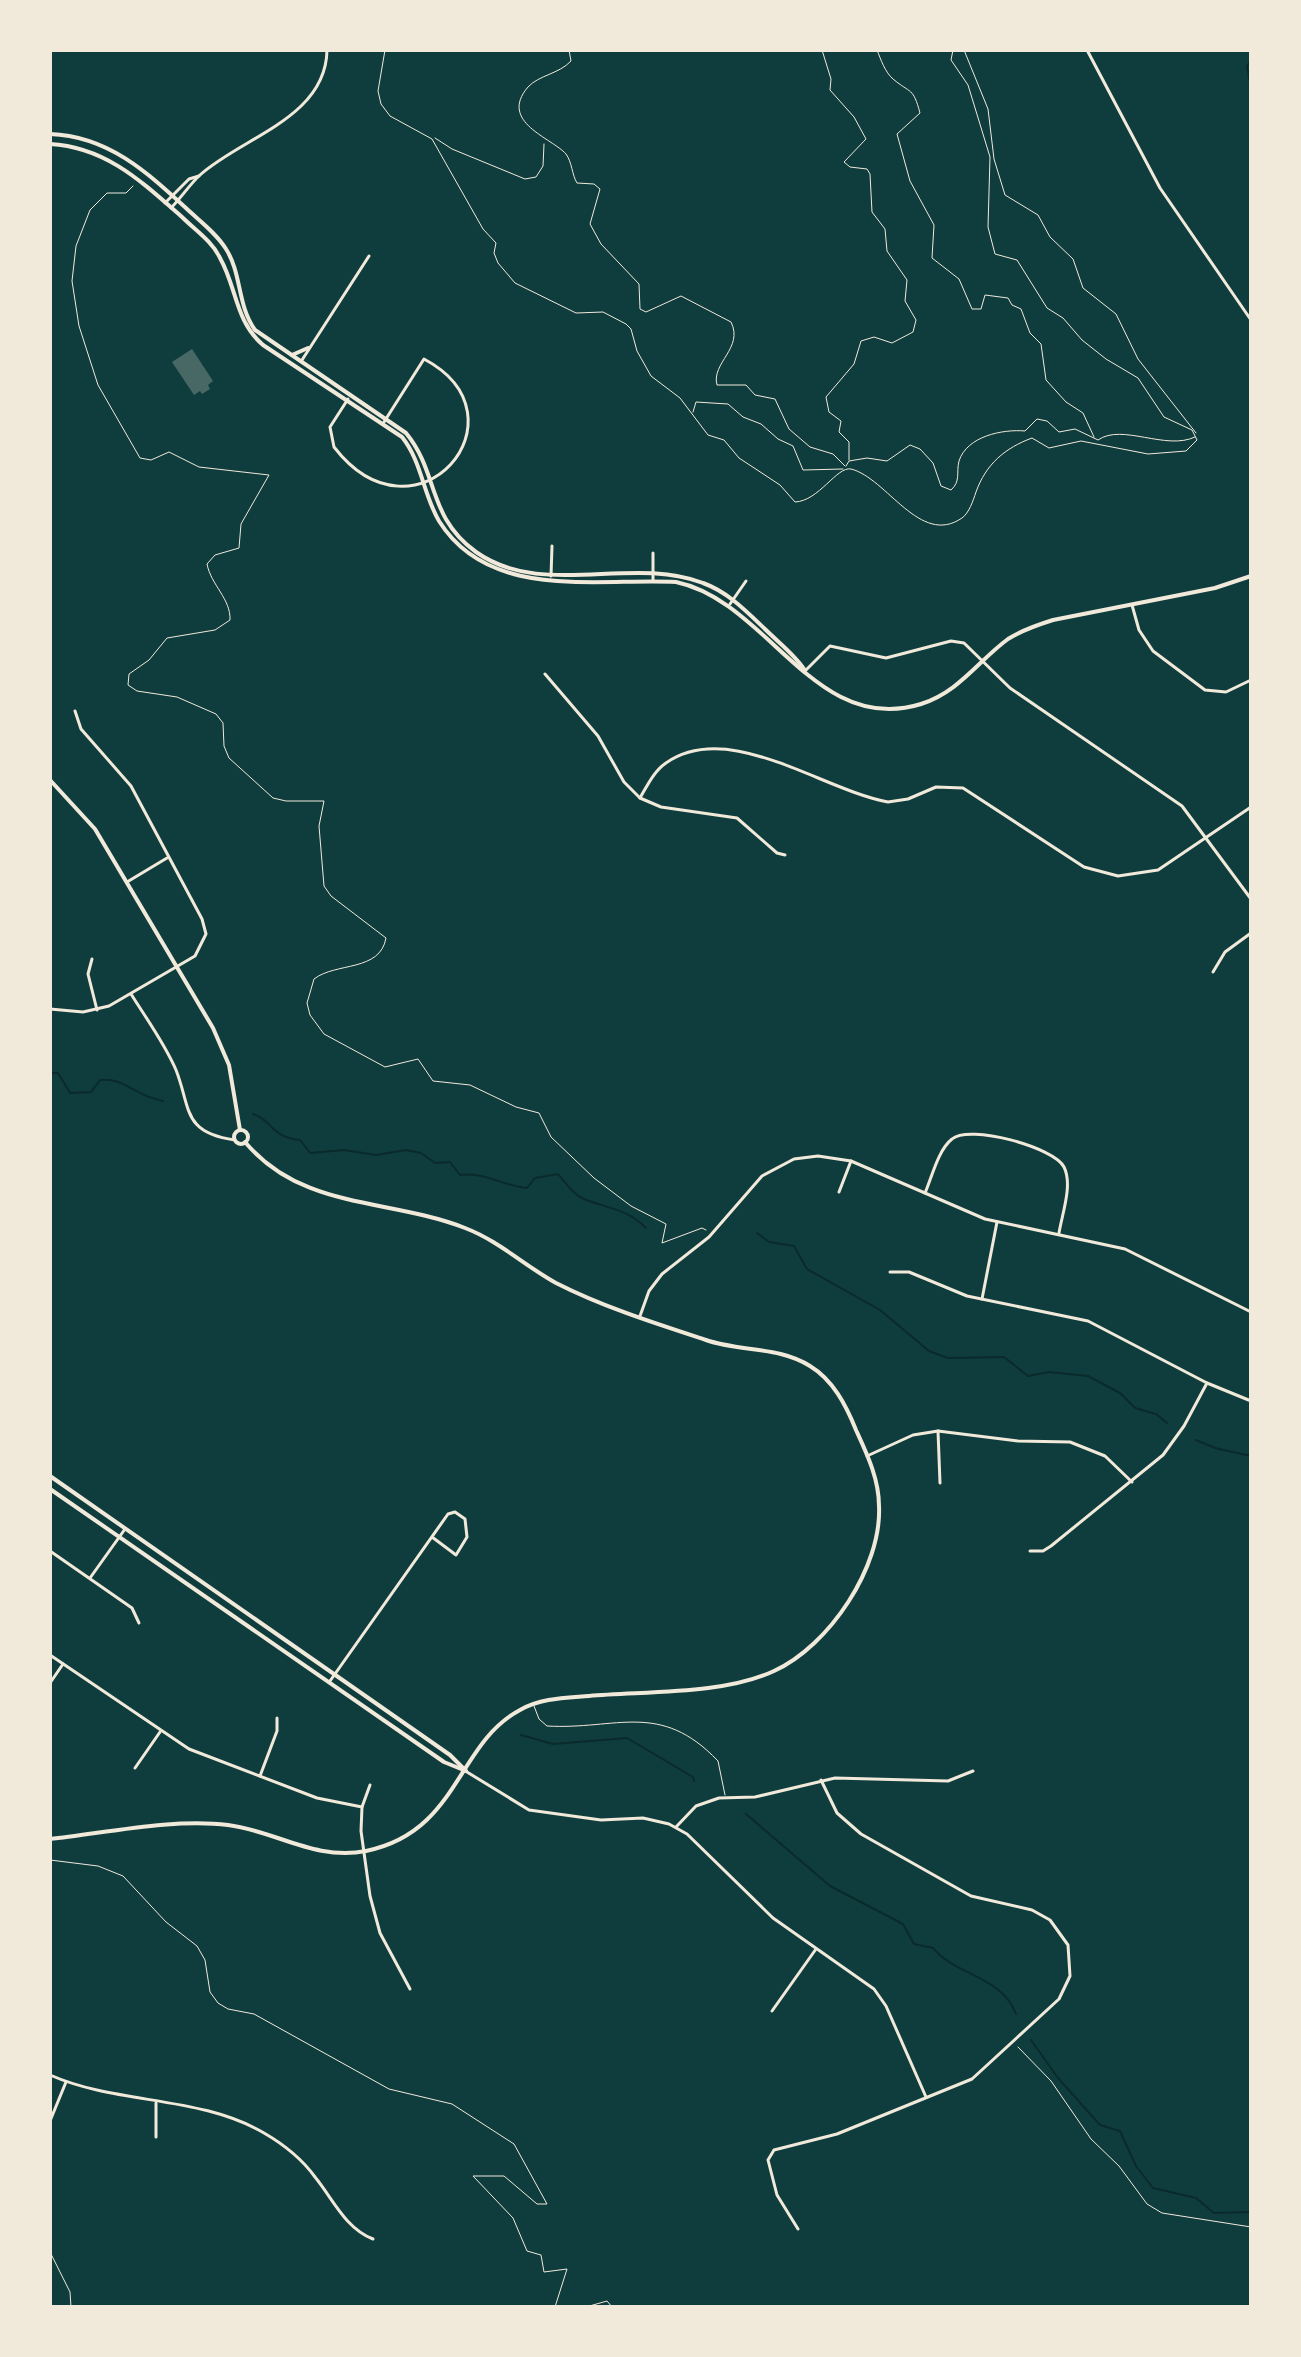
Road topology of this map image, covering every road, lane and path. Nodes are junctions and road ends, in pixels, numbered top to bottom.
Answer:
1 (327, 50) edge
2 (385, 50) edge
3 (569, 50) edge
4 (822, 50) edge
5 (877, 50) edge
6 (953, 50) edge
7 (964, 50) edge
8 (1087, 50) edge
9 (50, 134) edge
10 (432, 139) junction
11 (544, 141) junction
12 (50, 144) edge
13 (199, 176) junction
14 (135, 184) dead end
15 (173, 196) junction
16 (178, 201) junction
17 (165, 203) junction
18 (171, 208) junction
19 (369, 256) dead end
20 (1251, 320) edge
21 (308, 348) junction
22 (289, 354) junction
23 (299, 364) junction
24 (348, 399) junction
25 (693, 413) junction
26 (385, 420) junction
27 (1196, 436) junction
28 (1094, 439) junction
29 (849, 461) junction
30 (846, 468) junction
31 (426, 481) junction
32 (552, 546) dead end
33 (653, 553) dead end
34 (1251, 576) edge
35 (551, 577) junction
36 (653, 578) junction
37 (746, 581) dead end
38 (731, 602) junction
39 (1132, 605) junction
40 (986, 661) junction
41 (805, 671) junction
42 (545, 674) dead end
43 (1251, 680) edge
44 (75, 711) dead end
45 (50, 780) edge
46 (640, 798) junction
47 (1251, 807) edge
48 (1207, 838) junction
49 (785, 855) dead end
50 (167, 858) junction
51 (127, 882) junction
52 (1251, 899) edge
53 (1251, 933) edge
54 (92, 959) dead end
55 (177, 967) junction
56 (1213, 972) dead end
57 (131, 994) junction
58 (50, 1009) edge
59 (97, 1010) junction
60 (240, 1130) junction
61 (235, 1140) junction
62 (245, 1142) junction
63 (851, 1161) junction
64 (839, 1192) dead end
65 (925, 1193) junction
66 (997, 1222) junction
67 (709, 1231) dead end
68 (1059, 1234) junction
69 (890, 1272) dead end
70 (982, 1299) junction
71 (1251, 1312) edge
72 (640, 1316) junction
73 (1207, 1383) junction
74 (1251, 1401) edge
75 (938, 1431) junction
76 (867, 1456) junction
77 (50, 1476) edge
78 (1132, 1482) junction
79 (940, 1483) dead end
80 (50, 1489) edge
81 (125, 1529) junction
82 (119, 1537) junction
83 (432, 1537) junction
84 (50, 1551) edge
85 (1030, 1551) dead end
86 (90, 1578) junction
87 (139, 1623) dead end
88 (50, 1655) edge
89 (63, 1664) junction
90 (336, 1673) junction
91 (329, 1682) junction
92 (50, 1683) edge
93 (533, 1703) junction
94 (277, 1718) dead end
95 (160, 1732) junction
96 (135, 1768) dead end
97 (466, 1771) junction
98 (973, 1771) dead end
99 (260, 1776) junction
100 (821, 1780) junction
101 (370, 1785) dead end
102 (725, 1797) junction
103 (362, 1807) junction
104 (676, 1827) junction
105 (50, 1839) edge
106 (366, 1851) junction
107 (50, 1860) edge
108 (816, 1948) junction
109 (410, 1989) dead end
110 (772, 2011) dead end
111 (1014, 2042) junction
112 (50, 2075) edge
113 (66, 2082) junction
114 (926, 2097) junction
115 (156, 2103) junction
116 (50, 2121) edge
117 (156, 2137) dead end
118 (1251, 2227) edge
119 (798, 2229) dead end
120 (373, 2239) dead end
121 (50, 2252) edge
122 (71, 2307) edge
123 (555, 2307) edge
124 (586, 2307) edge
125 (612, 2307) edge

1 - 13 street
2 - 10 path
3 - 11 path
4 - 29 path
5 - 28 path
6 - 27 path
7 - 27 path
8 - 20 street
9 - 15 street
10 - 11 path
10 - 25 path
11 - 30 path
12 - 17 street
13 - 15 street
13 - 16 street
14 - 67 path
15 - 16 street
15 - 17 street
16 - 18 street
16 - 22 street
17 - 18 street
18 - 23 street
19 - 21 street
21 - 22 street
21 - 23 street
22 - 23 street
23 - 24 street
23 - 26 street
24 - 26 street
24 - 31 street
25 - 30 path
25 - 30 path
26 - 31 street
26 - 31 street
27 - 28 path
27 - 30 path
28 - 29 path
29 - 30 path
31 - 35 street
32 - 35 street
33 - 36 street
34 - 39 street
35 - 36 street
36 - 38 street
37 - 38 street
38 - 41 street
39 - 40 street
39 - 43 street
40 - 41 street
40 - 41 street
40 - 48 street
42 - 46 street
44 - 50 street
45 - 51 street
46 - 48 street
46 - 49 street
47 - 48 street
48 - 52 street
50 - 51 street
50 - 55 street
51 - 55 street
53 - 56 street
54 - 59 street
55 - 57 street
55 - 60 street
57 - 59 street
57 - 61 street
58 - 59 street
60 - 61 street
60 - 62 street
61 - 62 street
62 - 72 street
63 - 64 street
63 - 65 street
63 - 72 street
65 - 66 street
65 - 68 street
66 - 68 street
66 - 70 street
68 - 71 street
69 - 70 street
70 - 73 street
72 - 76 street
73 - 74 street
73 - 78 street
75 - 76 street
75 - 78 street
75 - 79 street
76 - 93 street
77 - 81 street
78 - 85 street
80 - 82 street
81 - 82 street
81 - 90 street
82 - 86 street
82 - 91 street
83 - 83 street
83 - 90 street
84 - 86 street
86 - 87 street
88 - 89 street
89 - 92 street
89 - 95 street
90 - 91 street
90 - 97 street
91 - 97 street
93 - 97 street
93 - 102 lane
94 - 99 street
95 - 96 street
95 - 99 street
97 - 104 street
97 - 106 street
98 - 100 street
99 - 103 street
100 - 102 street
100 - 111 street
101 - 103 street
102 - 104 street
103 - 106 street
104 - 108 street
105 - 106 street
106 - 109 street
107 - 123 path
108 - 110 street
108 - 114 street
111 - 114 street
111 - 118 path
112 - 113 street
113 - 115 street
113 - 116 street
114 - 119 street
115 - 117 street
115 - 120 street
121 - 122 lane
124 - 125 path

